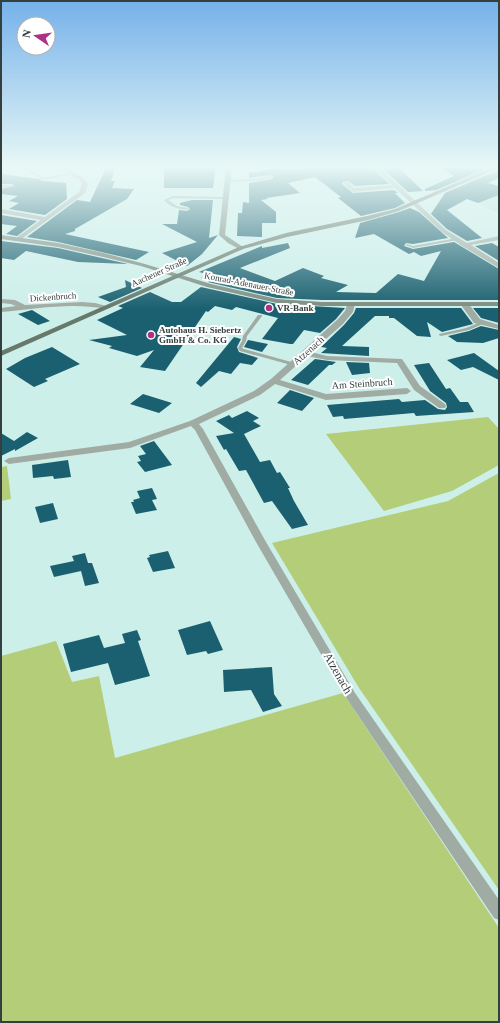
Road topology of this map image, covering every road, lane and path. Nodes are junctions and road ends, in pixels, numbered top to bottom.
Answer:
1 (16, 214) edge
2 (53, 214) edge
3 (224, 214) edge
4 (382, 214) edge
5 (427, 214) edge
6 (46, 219) junction
7 (1, 237) edge
8 (499, 238) edge
9 (18, 239) junction
10 (454, 240) junction
11 (407, 245) dead end
12 (464, 245) junction
13 (241, 248) junction
14 (426, 250) dead end
15 (499, 266) edge
16 (176, 276) junction
17 (1, 301) edge
18 (351, 304) junction
19 (499, 304) edge
20 (465, 305) junction
21 (106, 307) junction
22 (25, 308) junction
23 (1, 310) edge
24 (260, 316) dead end
25 (483, 324) junction
26 (499, 327) edge
27 (441, 335) dead end
28 (305, 353) junction
29 (1, 354) edge
30 (293, 364) junction
31 (274, 381) junction
32 (407, 391) dead end
33 (442, 406) dead end
34 (193, 423) junction
35 (9, 461) dead end
36 (499, 913) edge

1 - 6 street
2 - 6 street
3 - 13 street
4 - 13 main road, Aachener Straße
5 - 10 street
6 - 9 street
7 - 9 street, Konrad-Adenauer-Straße
8 - 12 street
9 - 16 street, Konrad-Adenauer-Straße
10 - 11 lane
10 - 12 street
10 - 14 lane
12 - 15 street
13 - 16 main road, Aachener Straße
16 - 18 street, Konrad-Adenauer-Straße
16 - 21 main road, Aachener Straße
17 - 22 street
18 - 20 street, Konrad-Adenauer-Straße
18 - 28 street, Atzenach
19 - 20 street, Konrad-Adenauer-Straße
20 - 25 street
21 - 22 street, Dickenbruch
21 - 29 main road, Aachener Straße
22 - 23 street, Dickenbruch
24 - 30 lane
25 - 26 street
25 - 27 lane
28 - 30 street, Atzenach
28 - 33 street
30 - 31 street, Atzenach
31 - 32 street, Am Steinbruch
31 - 34 street, Atzenach
34 - 35 street, Atzenach
34 - 36 street, Atzenach

